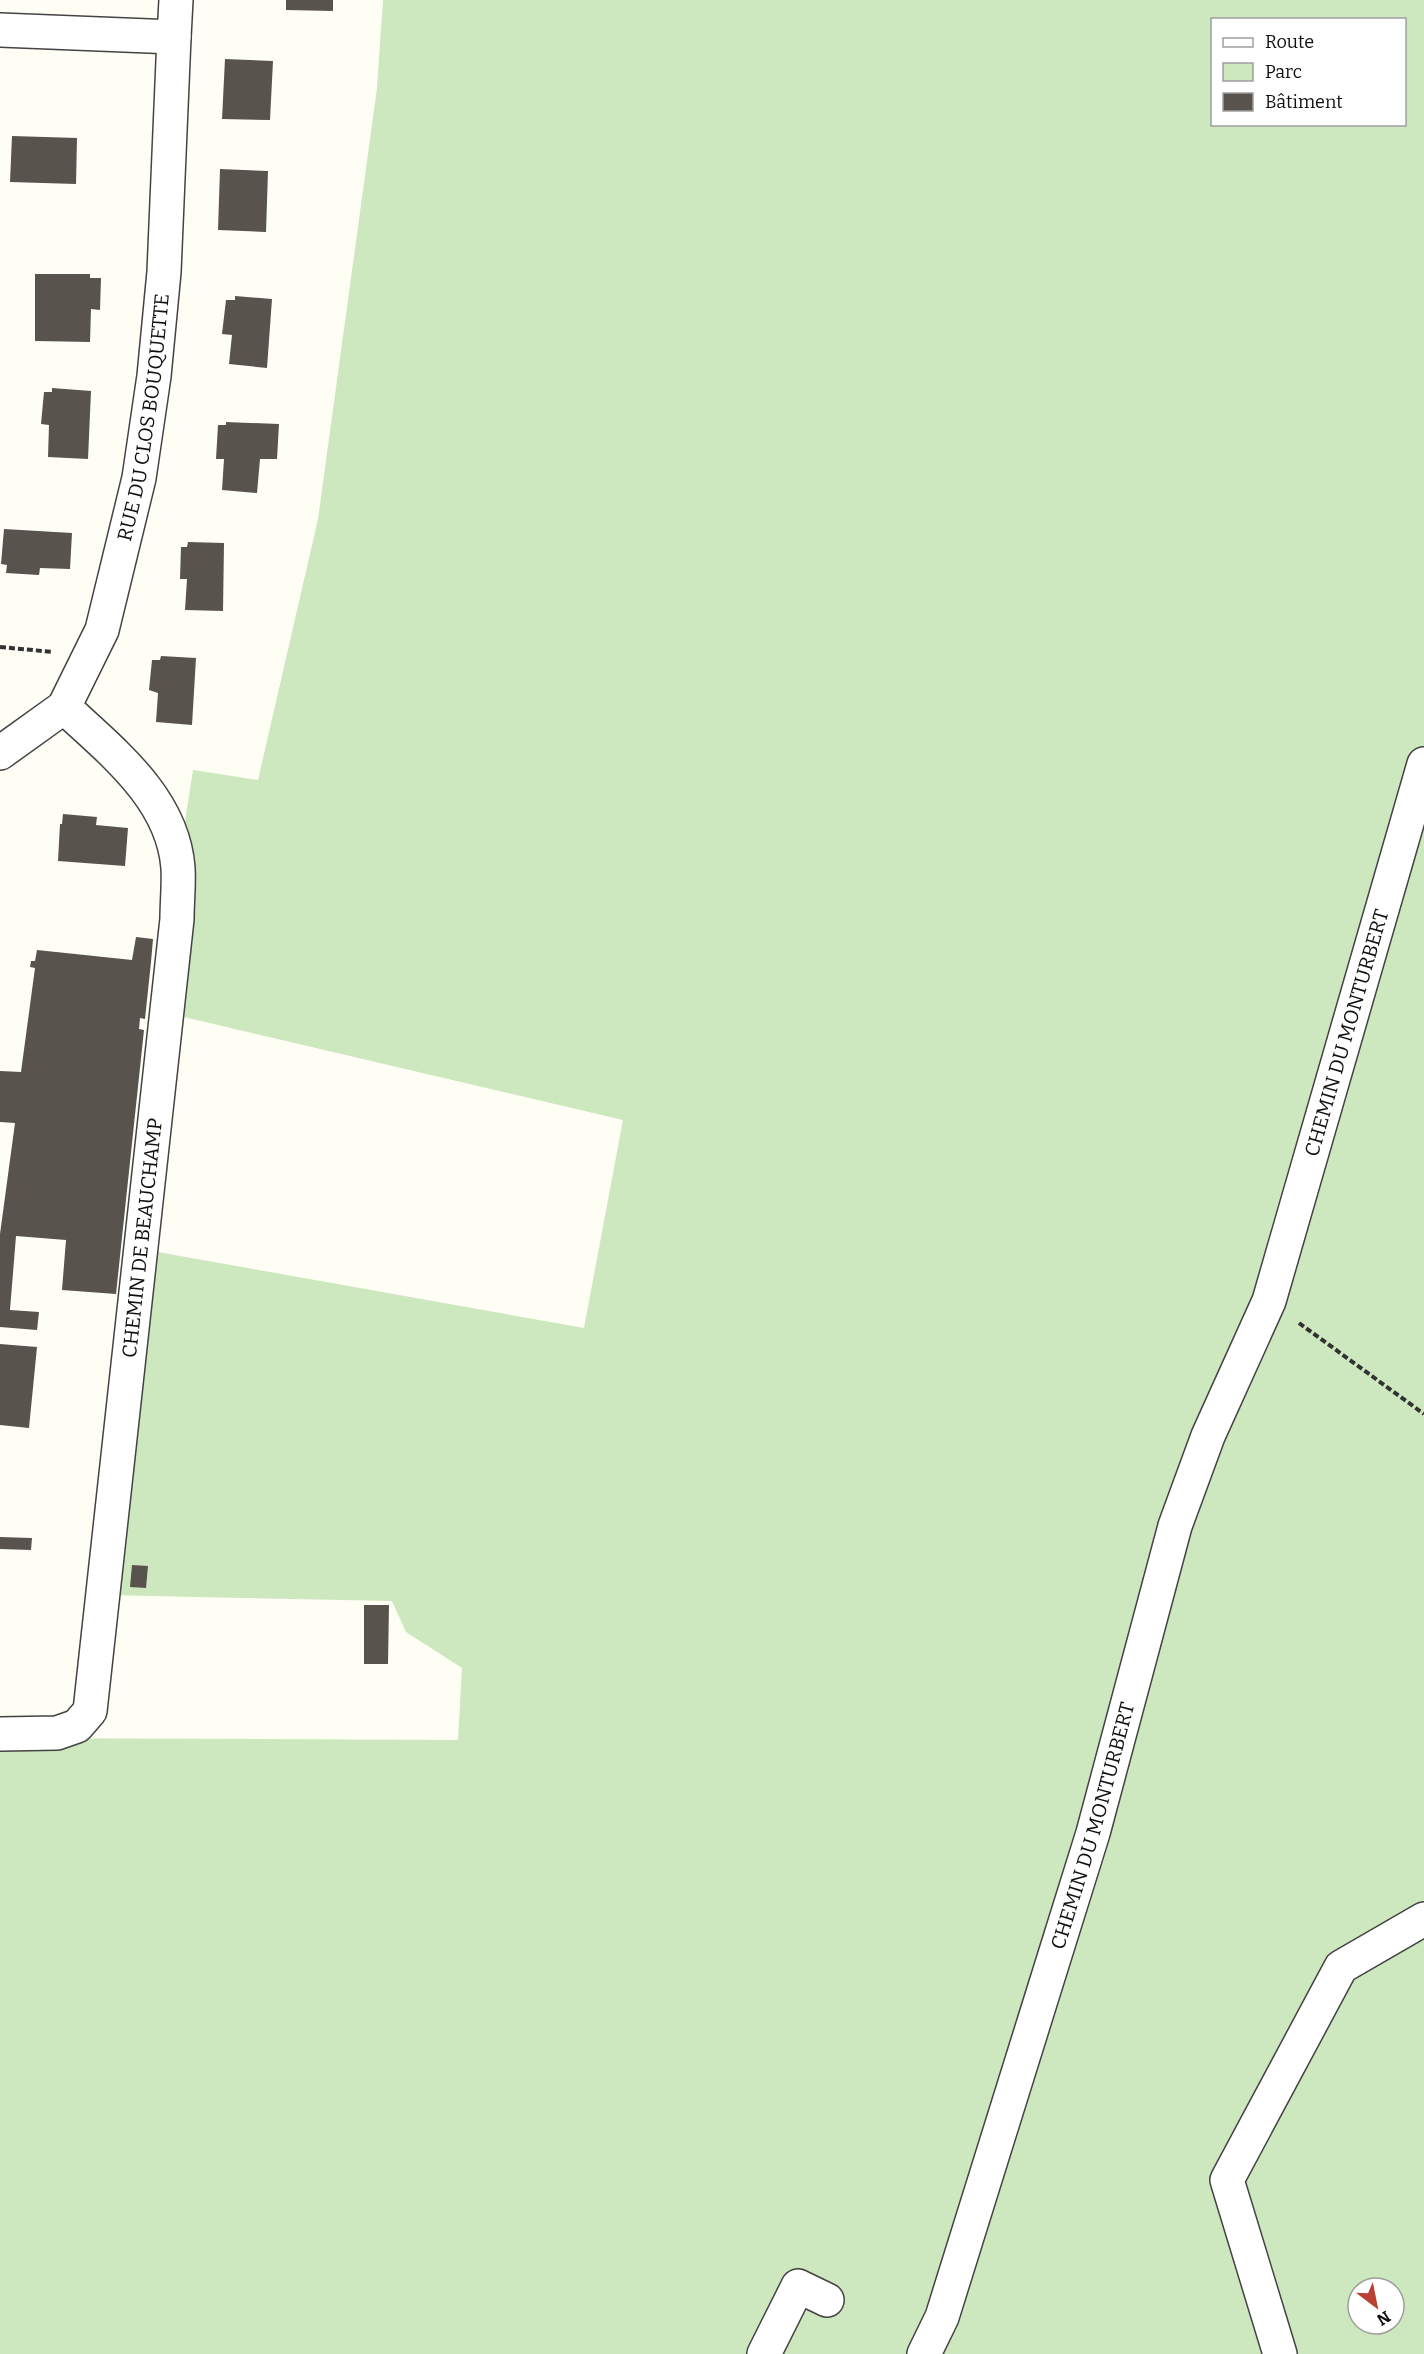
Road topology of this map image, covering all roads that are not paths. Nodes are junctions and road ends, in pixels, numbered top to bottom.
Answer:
1 (176, 0) edge
2 (0, 30) edge
3 (174, 37) junction
4 (64, 707) junction
5 (0, 753) edge
6 (1424, 764) edge
7 (0, 1734) edge
8 (1424, 1919) edge
9 (827, 2300) dead end
10 (764, 2354) edge
11 (924, 2354) edge
12 (1280, 2354) edge

1 - 3 street, RUE DU CLOS BOUQUETTE
2 - 3 street
3 - 4 street, RUE DU CLOS BOUQUETTE
4 - 5 street, RUE DU CLOS BOUQUETTE
4 - 7 street, CHEMIN DE BEAUCHAMP
6 - 11 street, CHEMIN DU MONTURBERT
8 - 12 street
9 - 10 street

